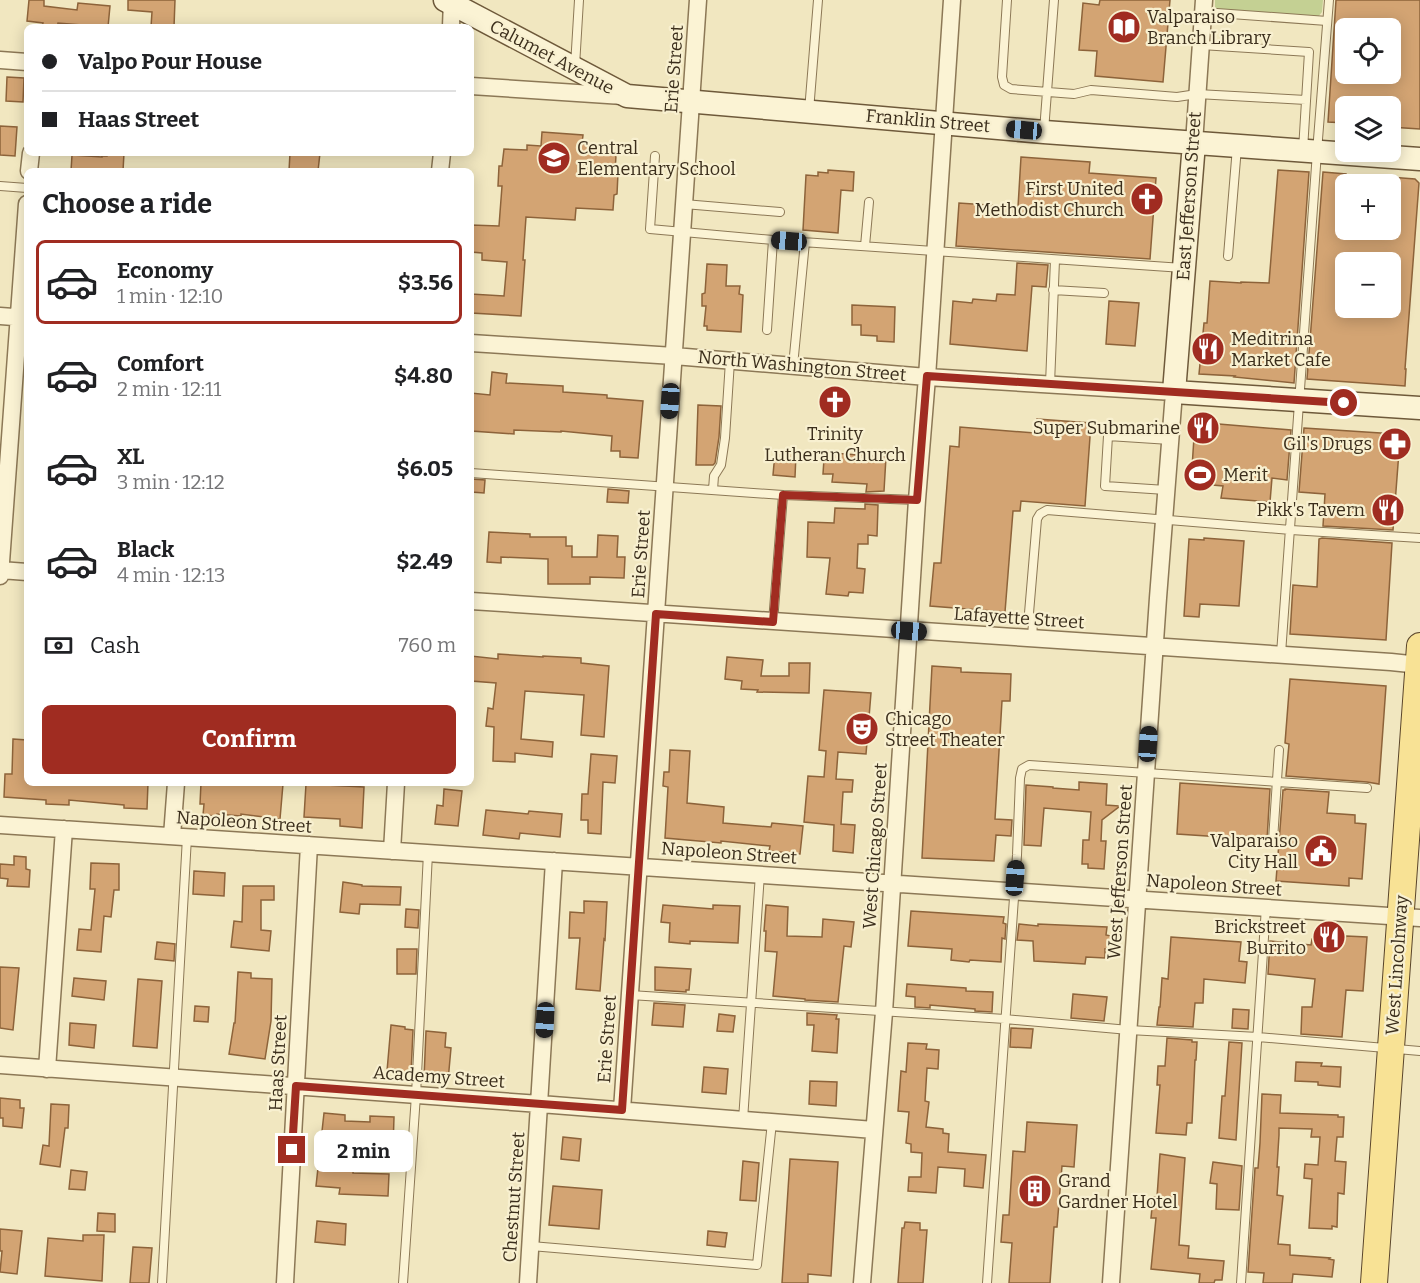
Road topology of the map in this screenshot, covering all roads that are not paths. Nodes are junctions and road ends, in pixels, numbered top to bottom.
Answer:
1 (579, 0) edge
2 (698, 0) edge
3 (818, 0) edge
4 (952, 0) edge
5 (1007, 0) edge
6 (1054, 0) edge
7 (1329, 0) edge
8 (450, 1) edge
9 (1204, 6) edge
10 (1327, 21) junction
11 (450, 24) edge
12 (1201, 45) junction
13 (0, 60) edge
14 (24, 62) edge
15 (575, 70) junction
16 (474, 86) edge
17 (1047, 92) junction
18 (1197, 93) junction
19 (627, 96) junction
20 (1306, 100) junction
21 (691, 102) junction
22 (809, 111) junction
23 (944, 122) junction
24 (1044, 132) junction
25 (1194, 143) junction
26 (1237, 146) junction
27 (1310, 152) junction
28 (656, 156) dead end
29 (1420, 159) edge
30 (0, 186) edge
31 (24, 188) edge
32 (869, 202) dead end
33 (684, 204) junction
34 (780, 212) dead end
35 (682, 233) junction
36 (773, 240) junction
37 (805, 242) junction
38 (864, 246) junction
39 (935, 251) junction
40 (1228, 256) dead end
41 (1055, 260) junction
42 (1184, 268) junction
43 (24, 289) edge
44 (1053, 290) junction
45 (1104, 293) dead end
46 (0, 316) edge
47 (23, 317) edge
48 (767, 330) dead end
49 (474, 343) edge
50 (674, 356) junction
51 (730, 360) junction
52 (793, 366) junction
53 (927, 376) junction
54 (1050, 384) junction
55 (1174, 392) junction
56 (1299, 400) junction
57 (1420, 408) edge
58 (1170, 440) junction
59 (5, 445) edge
60 (474, 473) edge
61 (665, 486) junction
62 (713, 490) junction
63 (1166, 490) junction
64 (783, 495) junction
65 (917, 500) junction
66 (1164, 519) junction
67 (1291, 530) junction
68 (1420, 538) edge
69 (0, 570) edge
70 (24, 572) edge
71 (0, 576) edge
72 (474, 602) edge
73 (656, 614) junction
74 (773, 622) junction
75 (909, 631) junction
76 (1032, 638) junction
77 (1155, 646) junction
78 (1281, 654) junction
79 (1420, 659) edge
80 (1279, 750) dead end
81 (1146, 773) junction
82 (1277, 782) junction
83 (176, 786) edge
84 (396, 786) edge
85 (1367, 788) dead end
86 (0, 825) edge
87 (64, 830) junction
88 (180, 837) junction
89 (1273, 840) dead end
90 (309, 845) junction
91 (392, 851) junction
92 (428, 853) junction
93 (554, 861) junction
94 (639, 867) junction
95 (760, 874) junction
96 (892, 883) junction
97 (1014, 891) junction
98 (1138, 899) junction
99 (1266, 908) junction
100 (1410, 917) edge
101 (630, 995) junction
102 (751, 1002) junction
103 (884, 1012) junction
104 (1005, 1019) junction
105 (1129, 1030) junction
106 (1258, 1037) junction
107 (1391, 1049) junction
108 (1420, 1051) edge
109 (0, 1065) edge
110 (47, 1069) junction
111 (174, 1078) junction
112 (296, 1086) junction
113 (416, 1095) junction
114 (540, 1104) junction
115 (622, 1110) junction
116 (743, 1120) junction
117 (772, 1122) junction
118 (874, 1130) junction
119 (531, 1246) junction
120 (162, 1283) edge
121 (285, 1283) edge
122 (403, 1283) edge
123 (528, 1283) edge
124 (862, 1283) edge
125 (987, 1283) edge
126 (1111, 1283) edge
127 (1240, 1283) edge
128 (1374, 1283) edge

1 - 15 lane
2 - 21 street, Erie Street
3 - 22 lane
4 - 23 street, West Chicago Street
5 - 17 lane
6 - 17 lane
7 - 10 lane
8 - 11 street
8 - 15 main road, Calumet Avenue
9 - 10 lane
9 - 12 street, East Jefferson Street
10 - 27 lane
12 - 18 street, East Jefferson Street
12 - 20 lane
13 - 14 street
15 - 19 main road, Calumet Avenue
16 - 19 street, Franklin Street
17 - 18 lane
17 - 24 lane
18 - 20 lane
18 - 25 street, East Jefferson Street
19 - 21 main road, Franklin Street
20 - 27 lane
21 - 22 main road, Franklin Street
21 - 33 street, Erie Street
22 - 23 main road, Franklin Street
23 - 24 main road, Franklin Street
23 - 39 street, West Chicago Street
24 - 25 main road, Franklin Street
25 - 26 main road, Franklin Street
25 - 42 main road, East Jefferson Street
26 - 27 main road, Franklin Street
26 - 40 lane
27 - 29 main road, Franklin Street
27 - 56 lane
28 - 35 lane
30 - 31 lane
32 - 38 lane
33 - 34 lane
33 - 35 street, Erie Street
35 - 36 lane
35 - 50 street, Erie Street
36 - 37 lane
36 - 48 lane
37 - 38 lane
37 - 52 lane
38 - 39 lane
39 - 41 lane
39 - 53 street, West Chicago Street
41 - 42 lane
41 - 44 lane
42 - 55 main road, East Jefferson Street
43 - 47 street
44 - 45 lane
44 - 54 lane
46 - 47 street
47 - 59 street
49 - 50 street, North Washington Street
50 - 51 street, North Washington Street
50 - 61 street, Erie Street
51 - 52 street, North Washington Street
51 - 62 lane
52 - 53 street, North Washington Street
53 - 54 street, North Washington Street
53 - 65 street, West Chicago Street
54 - 55 street, North Washington Street
55 - 56 main road, North Washington Street
55 - 58 street, West Jefferson Street
56 - 57 main road, North Washington Street
56 - 67 lane
58 - 63 street, West Jefferson Street
58 - 63 lane
59 - 69 street
60 - 61 lane
61 - 62 lane
61 - 73 street, Erie Street
62 - 64 lane
63 - 66 street, West Jefferson Street
64 - 65 lane
64 - 74 lane
65 - 75 street, West Chicago Street
66 - 67 lane
66 - 76 lane
66 - 77 street, West Jefferson Street
67 - 68 lane
67 - 78 lane
69 - 70 street
69 - 71 street
72 - 73 street, Lafayette Street
73 - 74 street, Lafayette Street
73 - 94 street, Erie Street
74 - 75 street, Lafayette Street
75 - 76 street, Lafayette Street
75 - 96 street, West Chicago Street
76 - 77 street, Lafayette Street
77 - 78 street, Lafayette Street
77 - 81 street, West Jefferson Street
78 - 79 street, Lafayette Street
79 - 100 main road, West Lincolnway
80 - 82 lane
81 - 82 lane
81 - 97 lane
81 - 98 street, West Jefferson Street
82 - 85 lane
82 - 89 lane
83 - 88 street
84 - 91 street
86 - 87 street, Napoleon Street
87 - 88 street, Napoleon Street
87 - 110 street
88 - 90 street, Napoleon Street
88 - 111 lane
90 - 91 street, Napoleon Street
90 - 112 street, Haas Street
91 - 92 street, Napoleon Street
92 - 93 street, Napoleon Street
92 - 113 lane
93 - 94 street, Napoleon Street
93 - 114 street, Chestnut Street
94 - 95 street, Napoleon Street
94 - 101 street, Erie Street
95 - 96 street, Napoleon Street
95 - 102 lane
96 - 97 street, Napoleon Street
96 - 103 street, West Chicago Street
97 - 98 street, Napoleon Street
97 - 104 lane
98 - 99 street, Napoleon Street
98 - 105 street, West Jefferson Street
99 - 100 street, Napoleon Street
99 - 106 lane
100 - 107 main road, West Lincolnway
101 - 102 lane
101 - 115 street, Erie Street
102 - 103 lane
102 - 116 lane
103 - 104 lane
103 - 118 street, West Chicago Street
104 - 105 lane
104 - 125 lane
105 - 106 lane
105 - 126 street, West Jefferson Street
106 - 107 lane
106 - 127 lane
107 - 108 lane
107 - 128 main road, West Lincolnway
109 - 110 street, Academy Street
110 - 111 street, Academy Street
111 - 112 street, Academy Street
111 - 120 lane
112 - 113 street, Academy Street
112 - 121 street, Haas Street
113 - 114 street, Academy Street
113 - 122 lane
114 - 115 street, Academy Street
114 - 119 street, Chestnut Street
115 - 116 street, Academy Street
116 - 117 street, Academy Street
117 - 118 street, Academy Street
117 - 119 lane
118 - 124 street, West Chicago Street
119 - 123 street, Chestnut Street

